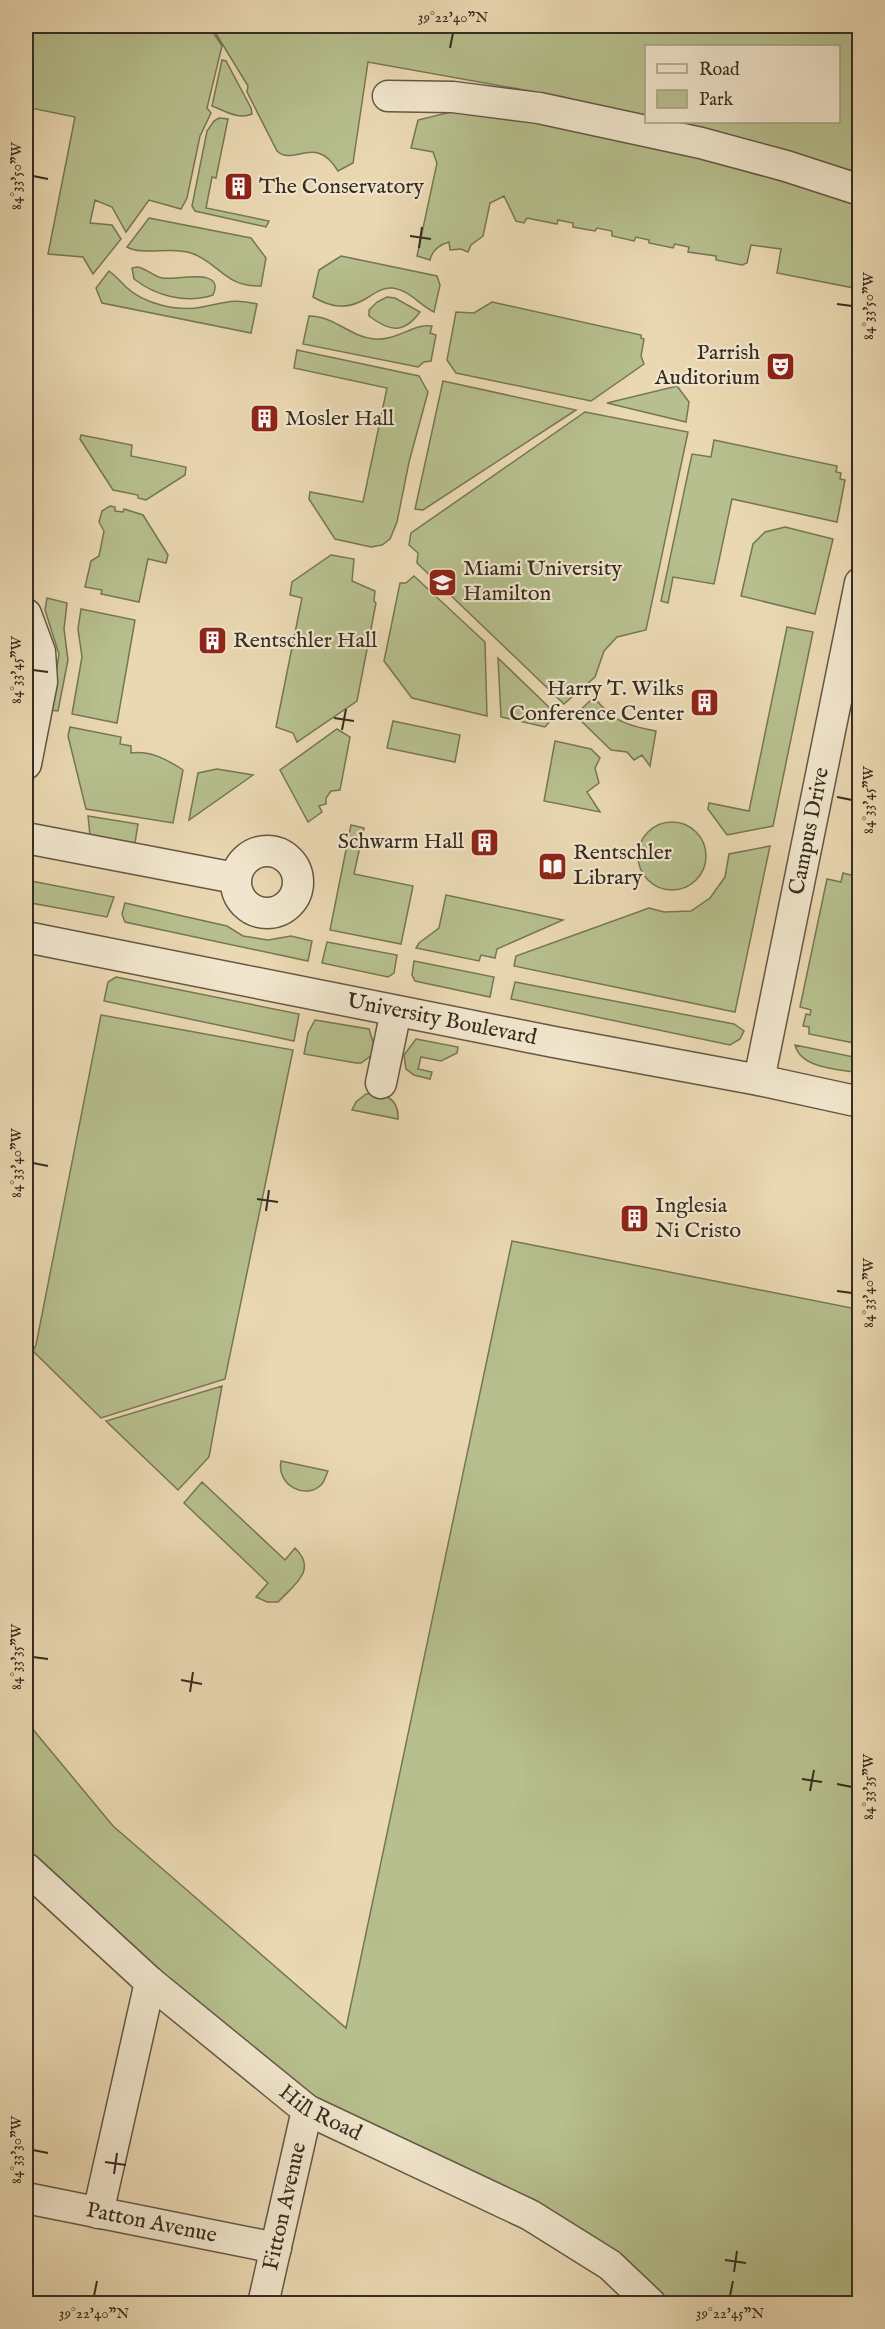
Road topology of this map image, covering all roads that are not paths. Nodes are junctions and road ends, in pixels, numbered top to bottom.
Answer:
1 (388, 96) dead end
2 (860, 189) edge
3 (860, 583) edge
4 (27, 620) edge
5 (26, 764) edge
6 (26, 838) edge
7 (235, 878) dead end
8 (26, 937) edge
9 (396, 1011) junction
10 (759, 1080) junction
11 (381, 1083) dead end
12 (860, 1102) edge
13 (26, 1868) edge
14 (150, 1982) junction
15 (307, 2110) junction
16 (26, 2198) edge
17 (98, 2213) junction
18 (276, 2248) junction
19 (263, 2304) edge
20 (651, 2304) edge

1 - 2 street
3 - 10 street, Campus Drive
4 - 5 street
6 - 7 street
8 - 9 street, University Boulevard
9 - 10 street, University Boulevard
9 - 11 street
10 - 12 street, University Boulevard
13 - 14 street, Hill Road
14 - 15 street, Hill Road
14 - 17 street
15 - 18 street, Fitton Avenue
15 - 20 street, Hill Road
16 - 17 street, Patton Avenue
17 - 18 street, Patton Avenue
18 - 19 street, Fitton Avenue

